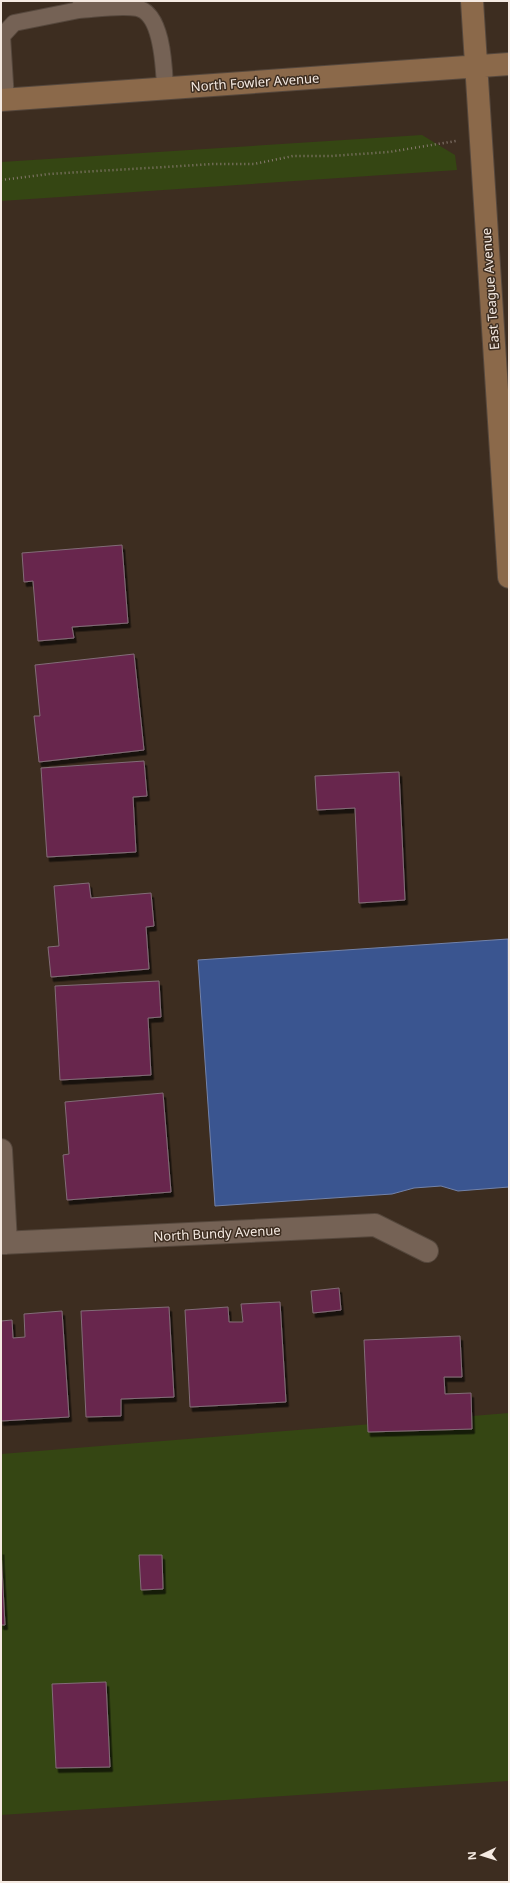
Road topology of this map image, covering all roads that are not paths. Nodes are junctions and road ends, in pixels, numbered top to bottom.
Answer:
1 (472, 1) edge
2 (80, 6) edge
3 (509, 64) edge
4 (476, 66) junction
5 (165, 88) junction
6 (4, 100) edge
7 (509, 577) edge
8 (1, 1150) edge
9 (4, 1243) edge
10 (427, 1251) dead end

1 - 4 street, East Teague Avenue
2 - 5 lane
2 - 6 lane
3 - 4 street, North Fowler Avenue
4 - 5 street, North Fowler Avenue
4 - 7 street, East Teague Avenue
5 - 6 street, North Fowler Avenue
8 - 9 street
9 - 10 street, North Bundy Avenue

